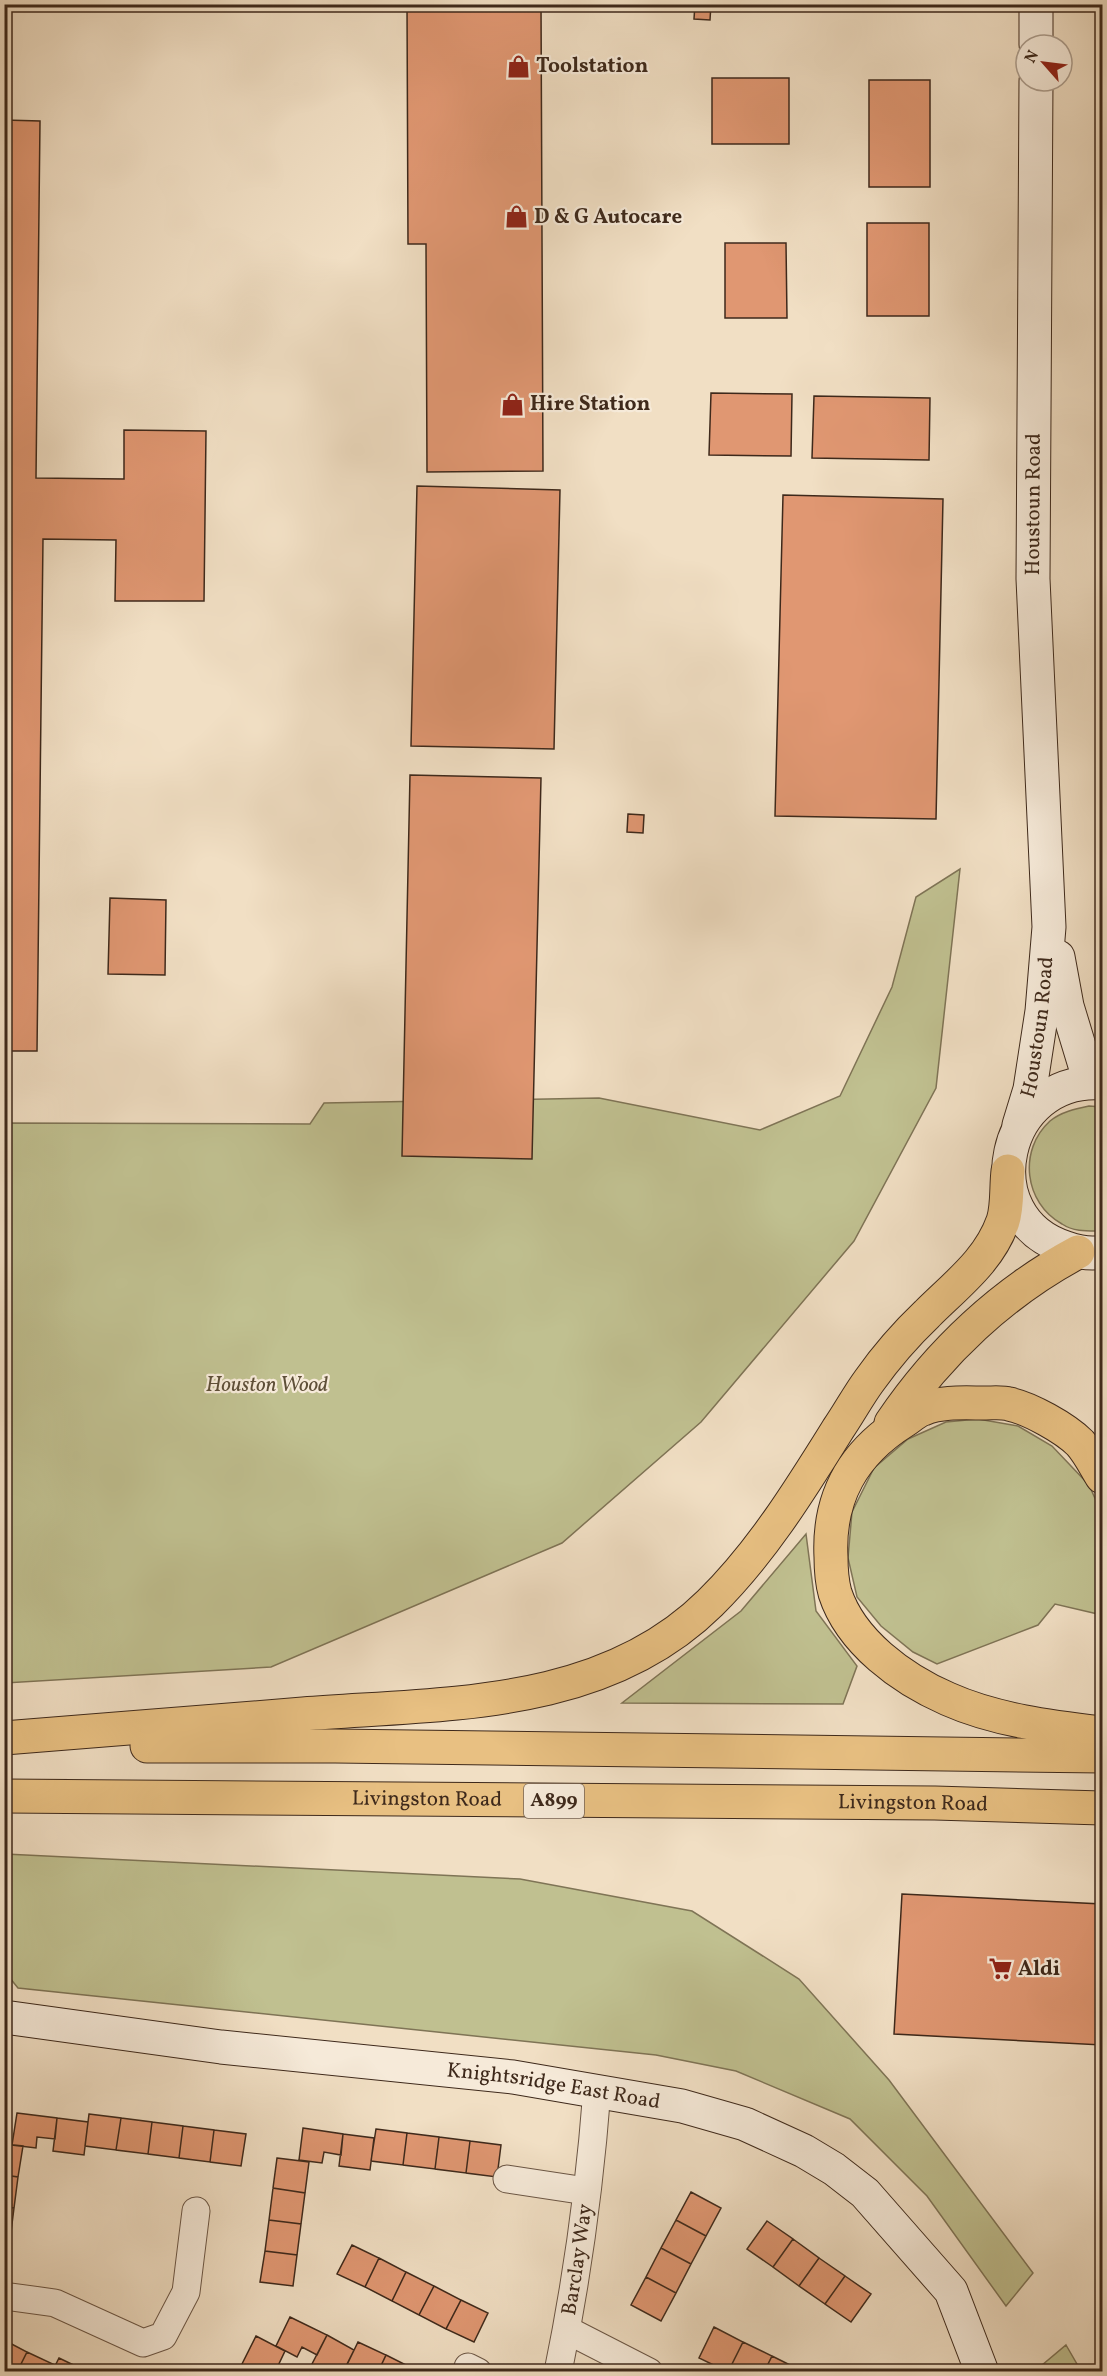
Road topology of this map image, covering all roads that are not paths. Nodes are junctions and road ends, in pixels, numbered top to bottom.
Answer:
1 (1036, 4) edge
2 (1036, 33) edge
3 (1036, 93) edge
4 (1049, 927) junction
5 (1096, 1083) edge
6 (1019, 1125) junction
7 (1008, 1171) junction
8 (1095, 1254) edge
9 (884, 1434) junction
10 (1102, 1477) edge
11 (1102, 1734) edge
12 (4, 1738) edge
13 (4, 1747) edge
14 (1102, 1756) edge
15 (4, 1796) edge
16 (1102, 1808) edge
17 (4, 2017) edge
18 (597, 2090) junction
19 (507, 2179) dead end
20 (586, 2191) junction
21 (196, 2211) dead end
22 (4, 2296) edge
23 (567, 2330) junction
24 (558, 2372) edge
25 (649, 2372) edge
26 (982, 2372) edge

1 - 2 street
3 - 4 street, Houstoun Road
4 - 5 street, Houstoun Road
4 - 6 street, Houstoun Road
5 - 6 street
6 - 7 street, Houstoun Road
7 - 8 street
7 - 12 main road
8 - 9 main road
9 - 10 main road
9 - 11 main road
13 - 14 main road
15 - 16 main road, Livingston Road / A899
17 - 18 street, Knightsridge East Road
18 - 20 street, Barclay Way
18 - 26 street, Knightsridge East Road
19 - 20 street, Barclay Way
20 - 23 street, Barclay Way
21 - 22 street
23 - 24 street, Barclay Way
23 - 25 street, Barclay Way

